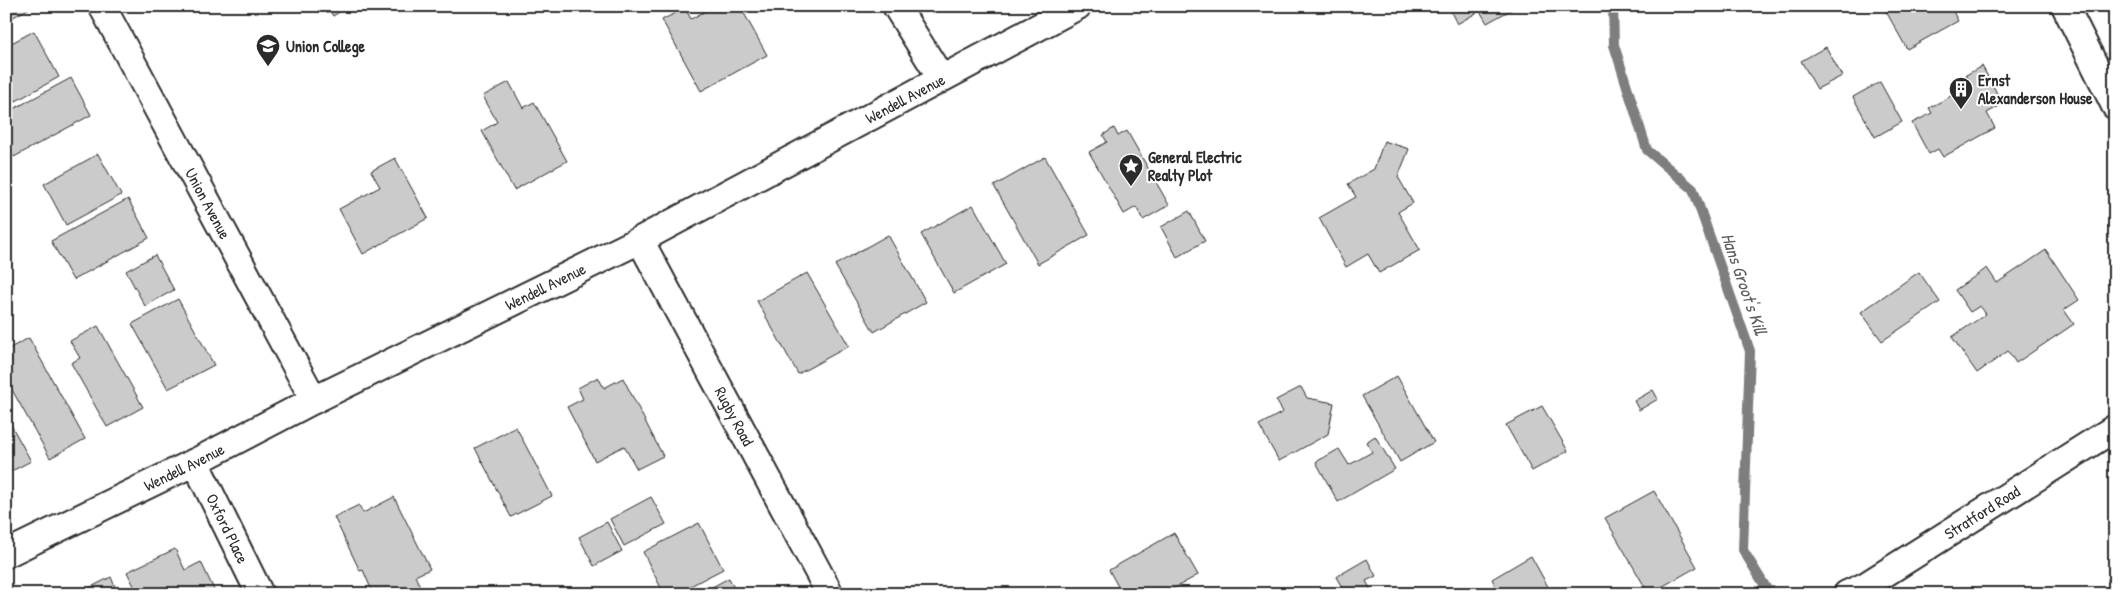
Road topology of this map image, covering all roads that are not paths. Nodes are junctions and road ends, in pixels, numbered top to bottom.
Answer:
1 (102, 6) edge
2 (896, 6) edge
3 (1078, 6) edge
4 (2065, 6) edge
5 (941, 78) junction
6 (2115, 106) edge
7 (640, 240) junction
8 (314, 400) junction
9 (2115, 428) edge
10 (195, 462) junction
11 (6, 554) edge
12 (260, 594) edge
13 (830, 594) edge
14 (1848, 594) edge

1 - 8 street, Union Avenue
2 - 5 street
3 - 5 street, Wendell Avenue
4 - 6 street
5 - 7 street, Wendell Avenue
7 - 8 street, Wendell Avenue
7 - 13 street, Rugby Road
8 - 10 street, Wendell Avenue
9 - 14 street, Stratford Road
10 - 11 street, Wendell Avenue
10 - 12 street, Oxford Place

